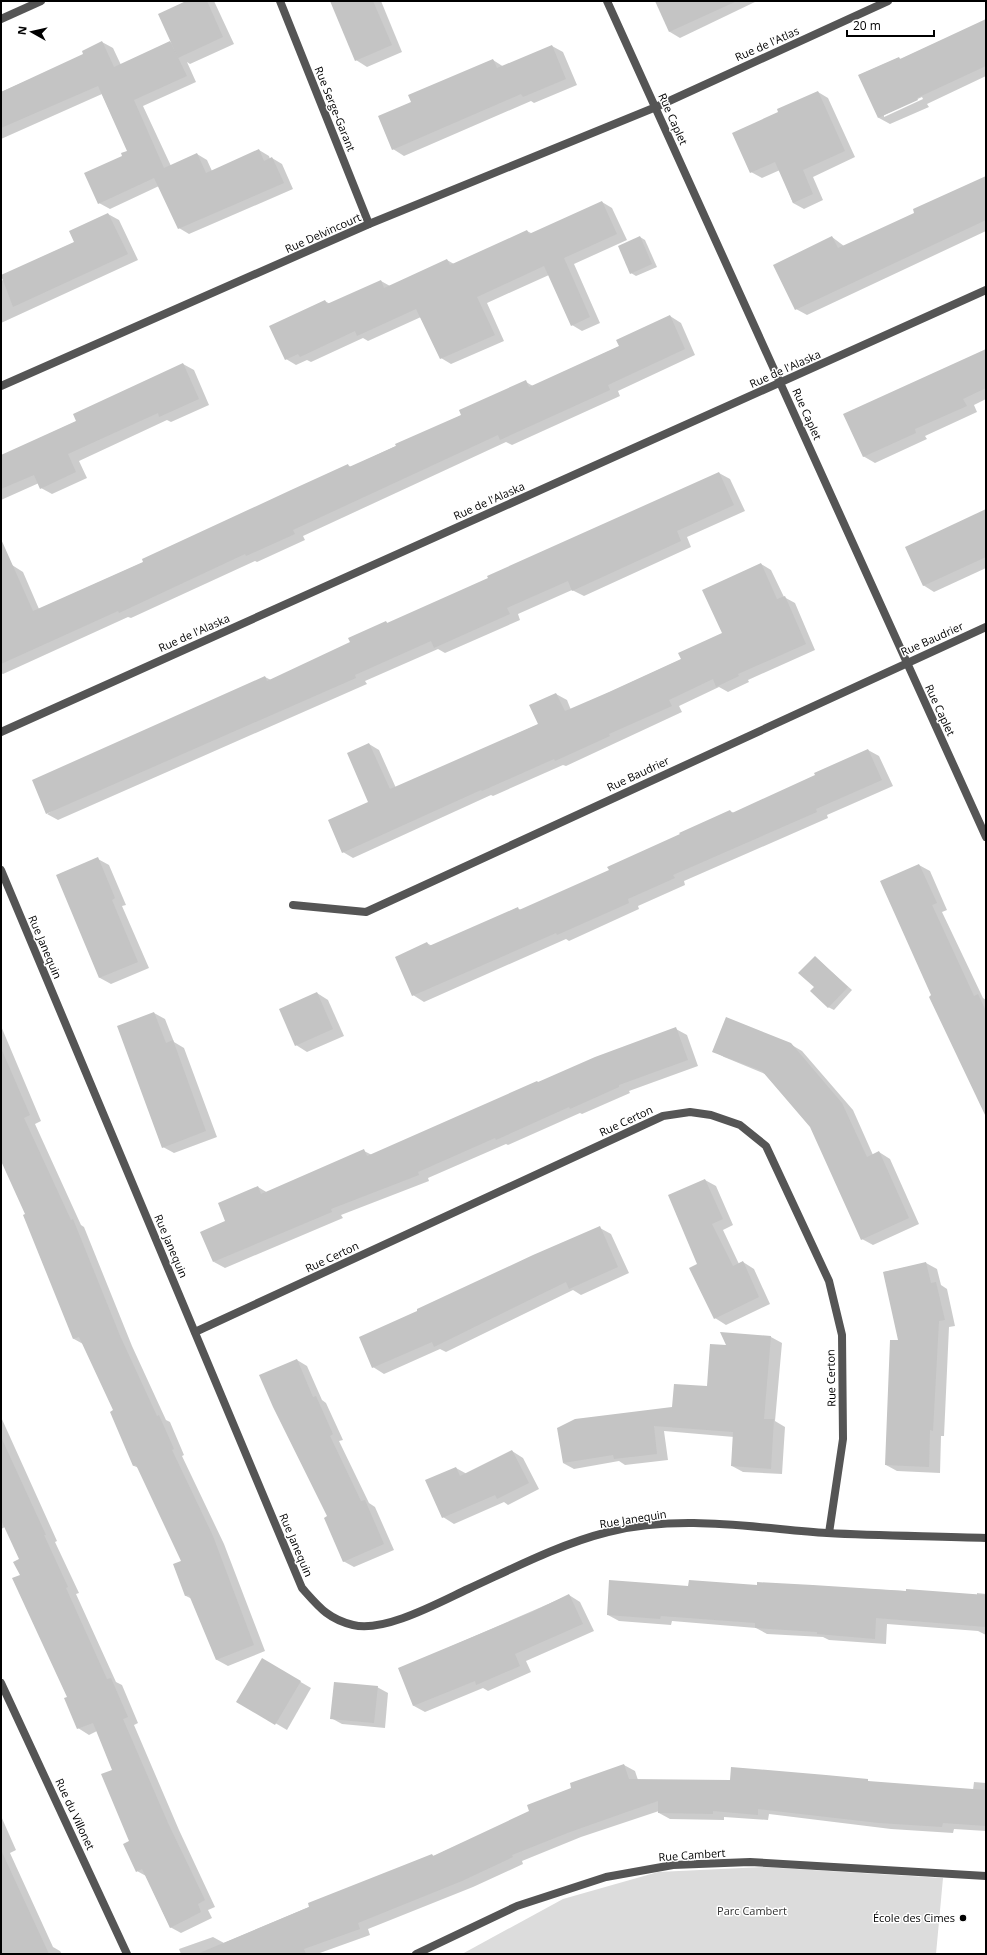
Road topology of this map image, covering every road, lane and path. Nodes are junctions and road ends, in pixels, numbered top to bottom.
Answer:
1 (41, 1) edge
2 (280, 1) edge
3 (607, 1) edge
4 (888, 1) edge
5 (1, 19) edge
6 (656, 107) junction
7 (369, 224) junction
8 (986, 290) edge
9 (781, 383) junction
10 (1, 386) edge
11 (986, 627) edge
12 (906, 662) junction
13 (1, 732) edge
14 (986, 837) edge
15 (1, 870) edge
16 (293, 905) dead end
17 (195, 1332) junction
18 (829, 1533) junction
19 (986, 1538) edge
20 (1, 1683) edge
21 (986, 1876) edge
22 (127, 1954) edge
23 (416, 1954) edge

1 - 5 street
2 - 7 street, Rue Serge-Garant
3 - 6 street, Rue Caplet
4 - 6 street, Rue de l'Atlas
6 - 7 street, Rue Delvincourt
6 - 9 street, Rue Caplet
7 - 10 street, Rue Delvincourt
8 - 9 street, Rue de l'Alaska
9 - 12 street, Rue Caplet
9 - 13 street, Rue de l'Alaska
11 - 12 street, Rue Baudrier
12 - 14 street, Rue Caplet
12 - 16 street, Rue Baudrier
15 - 17 street, Rue Janequin
17 - 18 street, Rue Janequin
17 - 18 street, Rue Certon
18 - 19 street, Rue Janequin
20 - 22 street, Rue du Villonet
21 - 23 street, Rue Cambert

